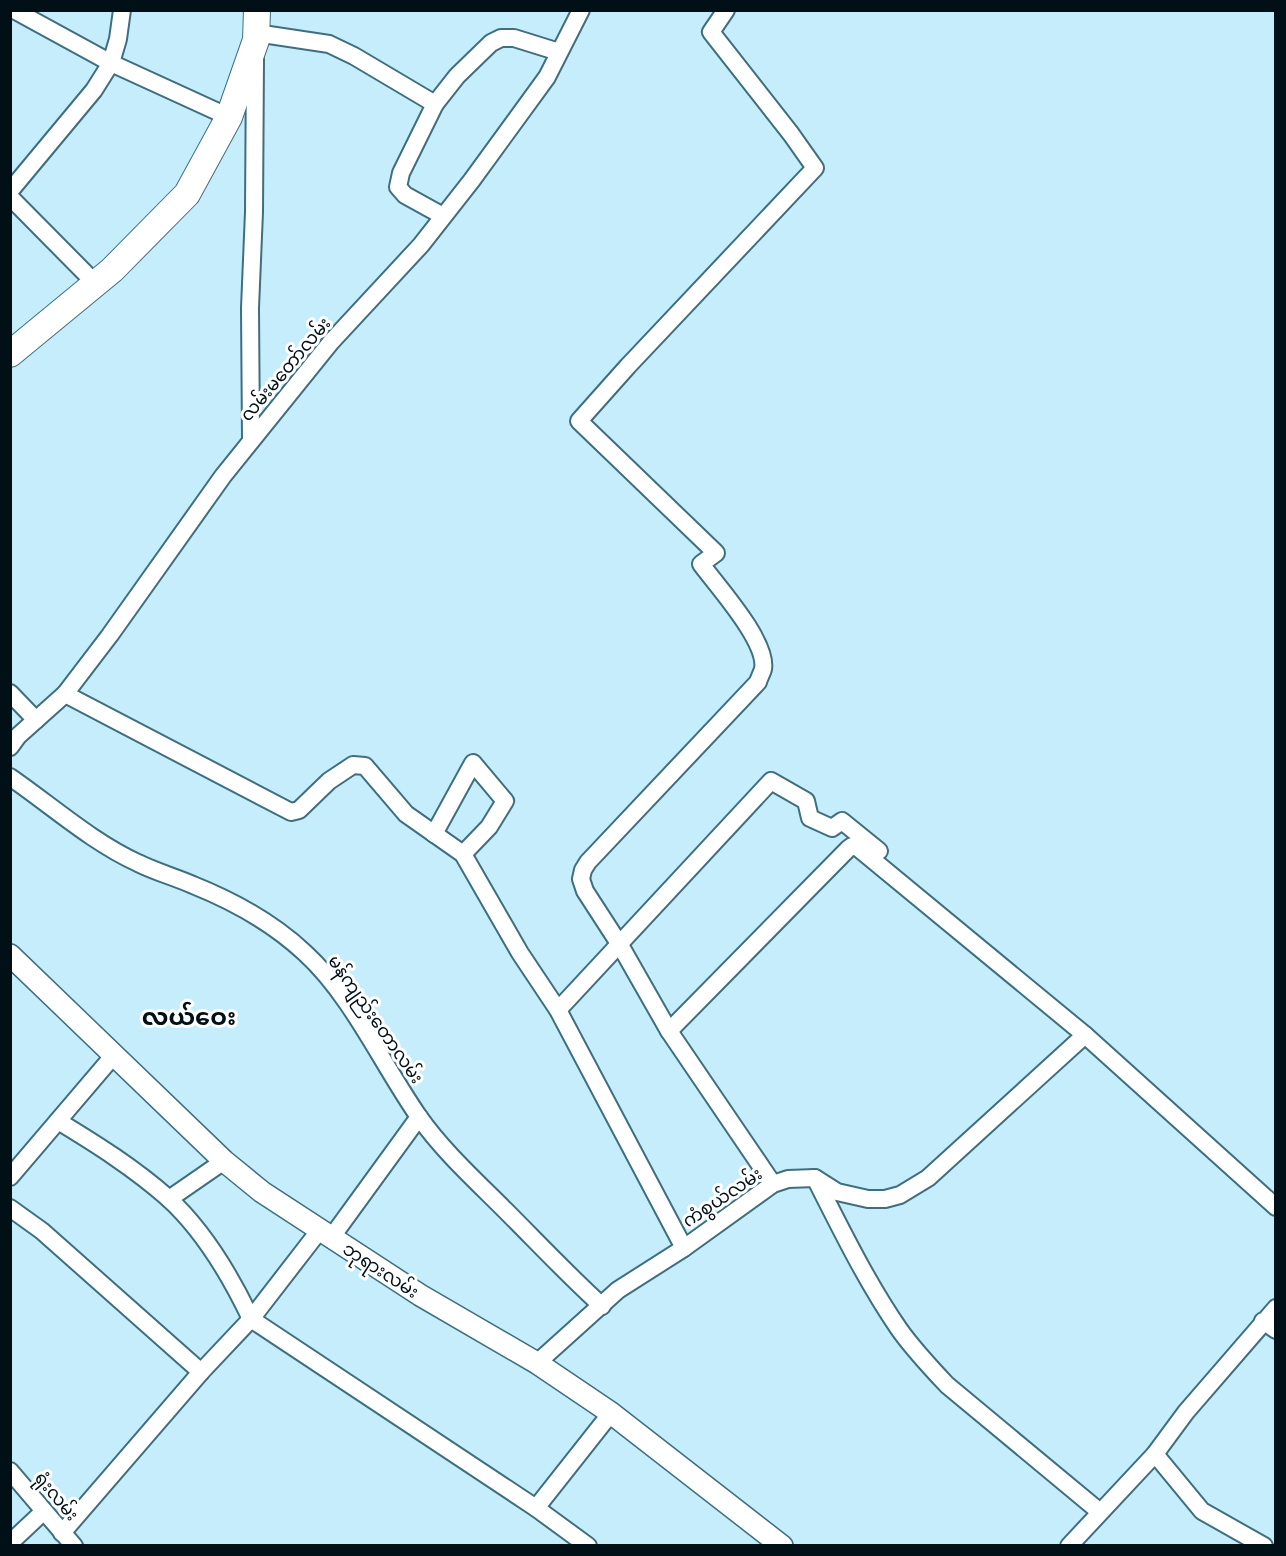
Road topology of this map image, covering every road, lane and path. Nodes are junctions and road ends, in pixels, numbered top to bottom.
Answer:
1 (122, 10) edge
2 (581, 10) edge
3 (726, 10) edge
4 (20, 12) edge
5 (256, 28) edge
6 (559, 52) junction
7 (111, 63) junction
8 (435, 104) junction
9 (229, 117) junction
10 (10, 191) edge
11 (10, 196) edge
12 (443, 216) junction
13 (96, 284) junction
14 (10, 354) edge
15 (251, 440) junction
16 (10, 693) edge
17 (65, 694) junction
18 (36, 720) junction
19 (10, 747) edge
20 (10, 777) edge
21 (434, 834) junction
22 (463, 854) junction
23 (910, 876) dead end
24 (620, 945) junction
25 (10, 955) edge
26 (558, 1010) junction
27 (669, 1031) junction
28 (1085, 1035) junction
29 (114, 1055) junction
30 (419, 1117) junction
31 (58, 1120) junction
32 (224, 1161) junction
33 (10, 1177) edge
34 (815, 1178) junction
35 (773, 1184) junction
36 (169, 1199) junction
37 (1275, 1207) edge
38 (10, 1208) edge
39 (325, 1234) junction
40 (684, 1248) junction
41 (602, 1306) junction
42 (1275, 1308) edge
43 (251, 1319) junction
44 (1269, 1325) edge
45 (537, 1363) junction
46 (201, 1372) junction
47 (610, 1413) junction
48 (1155, 1454) junction
49 (10, 1471) edge
50 (537, 1508) junction
51 (44, 1511) junction
52 (1100, 1512) junction
53 (62, 1533) junction
54 (10, 1543) edge
55 (74, 1545) edge
56 (588, 1545) edge
57 (783, 1545) edge
58 (1070, 1545) edge
59 (1264, 1545) edge

1 - 7 street
2 - 6 street, လမ်းမတော်လမ်း
3 - 24 street
4 - 7 street
5 - 8 street
5 - 9 main road
5 - 15 street
6 - 8 street
6 - 12 street, လမ်းမတော်လမ်း
7 - 9 street
7 - 10 street
8 - 12 street
9 - 13 main road
11 - 13 street
12 - 15 street, လမ်းမတော်လမ်း
13 - 14 main road
15 - 17 street, လမ်းမတော်လမ်း
16 - 18 street
17 - 18 street, လမ်းမတော်လမ်း
17 - 21 street
18 - 19 street, လမ်းမတော်လမ်း
20 - 30 street, မန်ကျည်းတောလမ်း
21 - 22 street
21 - 22 street
22 - 26 street
23 - 24 street
24 - 26 street
24 - 27 street
25 - 29 street, ဘုရားလမ်း
26 - 40 street
27 - 28 street
27 - 35 street
28 - 34 street
28 - 37 street
29 - 31 street
29 - 32 street, ဘုရားလမ်း
30 - 39 street
30 - 41 street, မန်ကျည်းတောလမ်း
31 - 33 street
31 - 36 street
32 - 36 street
32 - 39 street, ဘုရားလမ်း
34 - 35 street, ကံစွယ်လမ်း
34 - 52 street
35 - 40 street, ကံစွယ်လမ်း
36 - 43 street
38 - 46 street
39 - 43 street
39 - 45 street, ဘုရားလမ်း
40 - 41 street, ကံစွယ်လမ်း
41 - 45 street, ကံစွယ်လမ်း
42 - 44 street
43 - 46 street
43 - 50 street
44 - 48 street
45 - 47 street, ဘုရားလမ်း
46 - 53 street
47 - 50 street
47 - 57 street, ဘုရားလမ်း
48 - 52 street
48 - 59 street
49 - 51 street, ရုံးလမ်း
50 - 56 street
51 - 53 street, ရုံးလမ်း
51 - 54 street
52 - 58 street
53 - 55 street, ရုံးလမ်း

